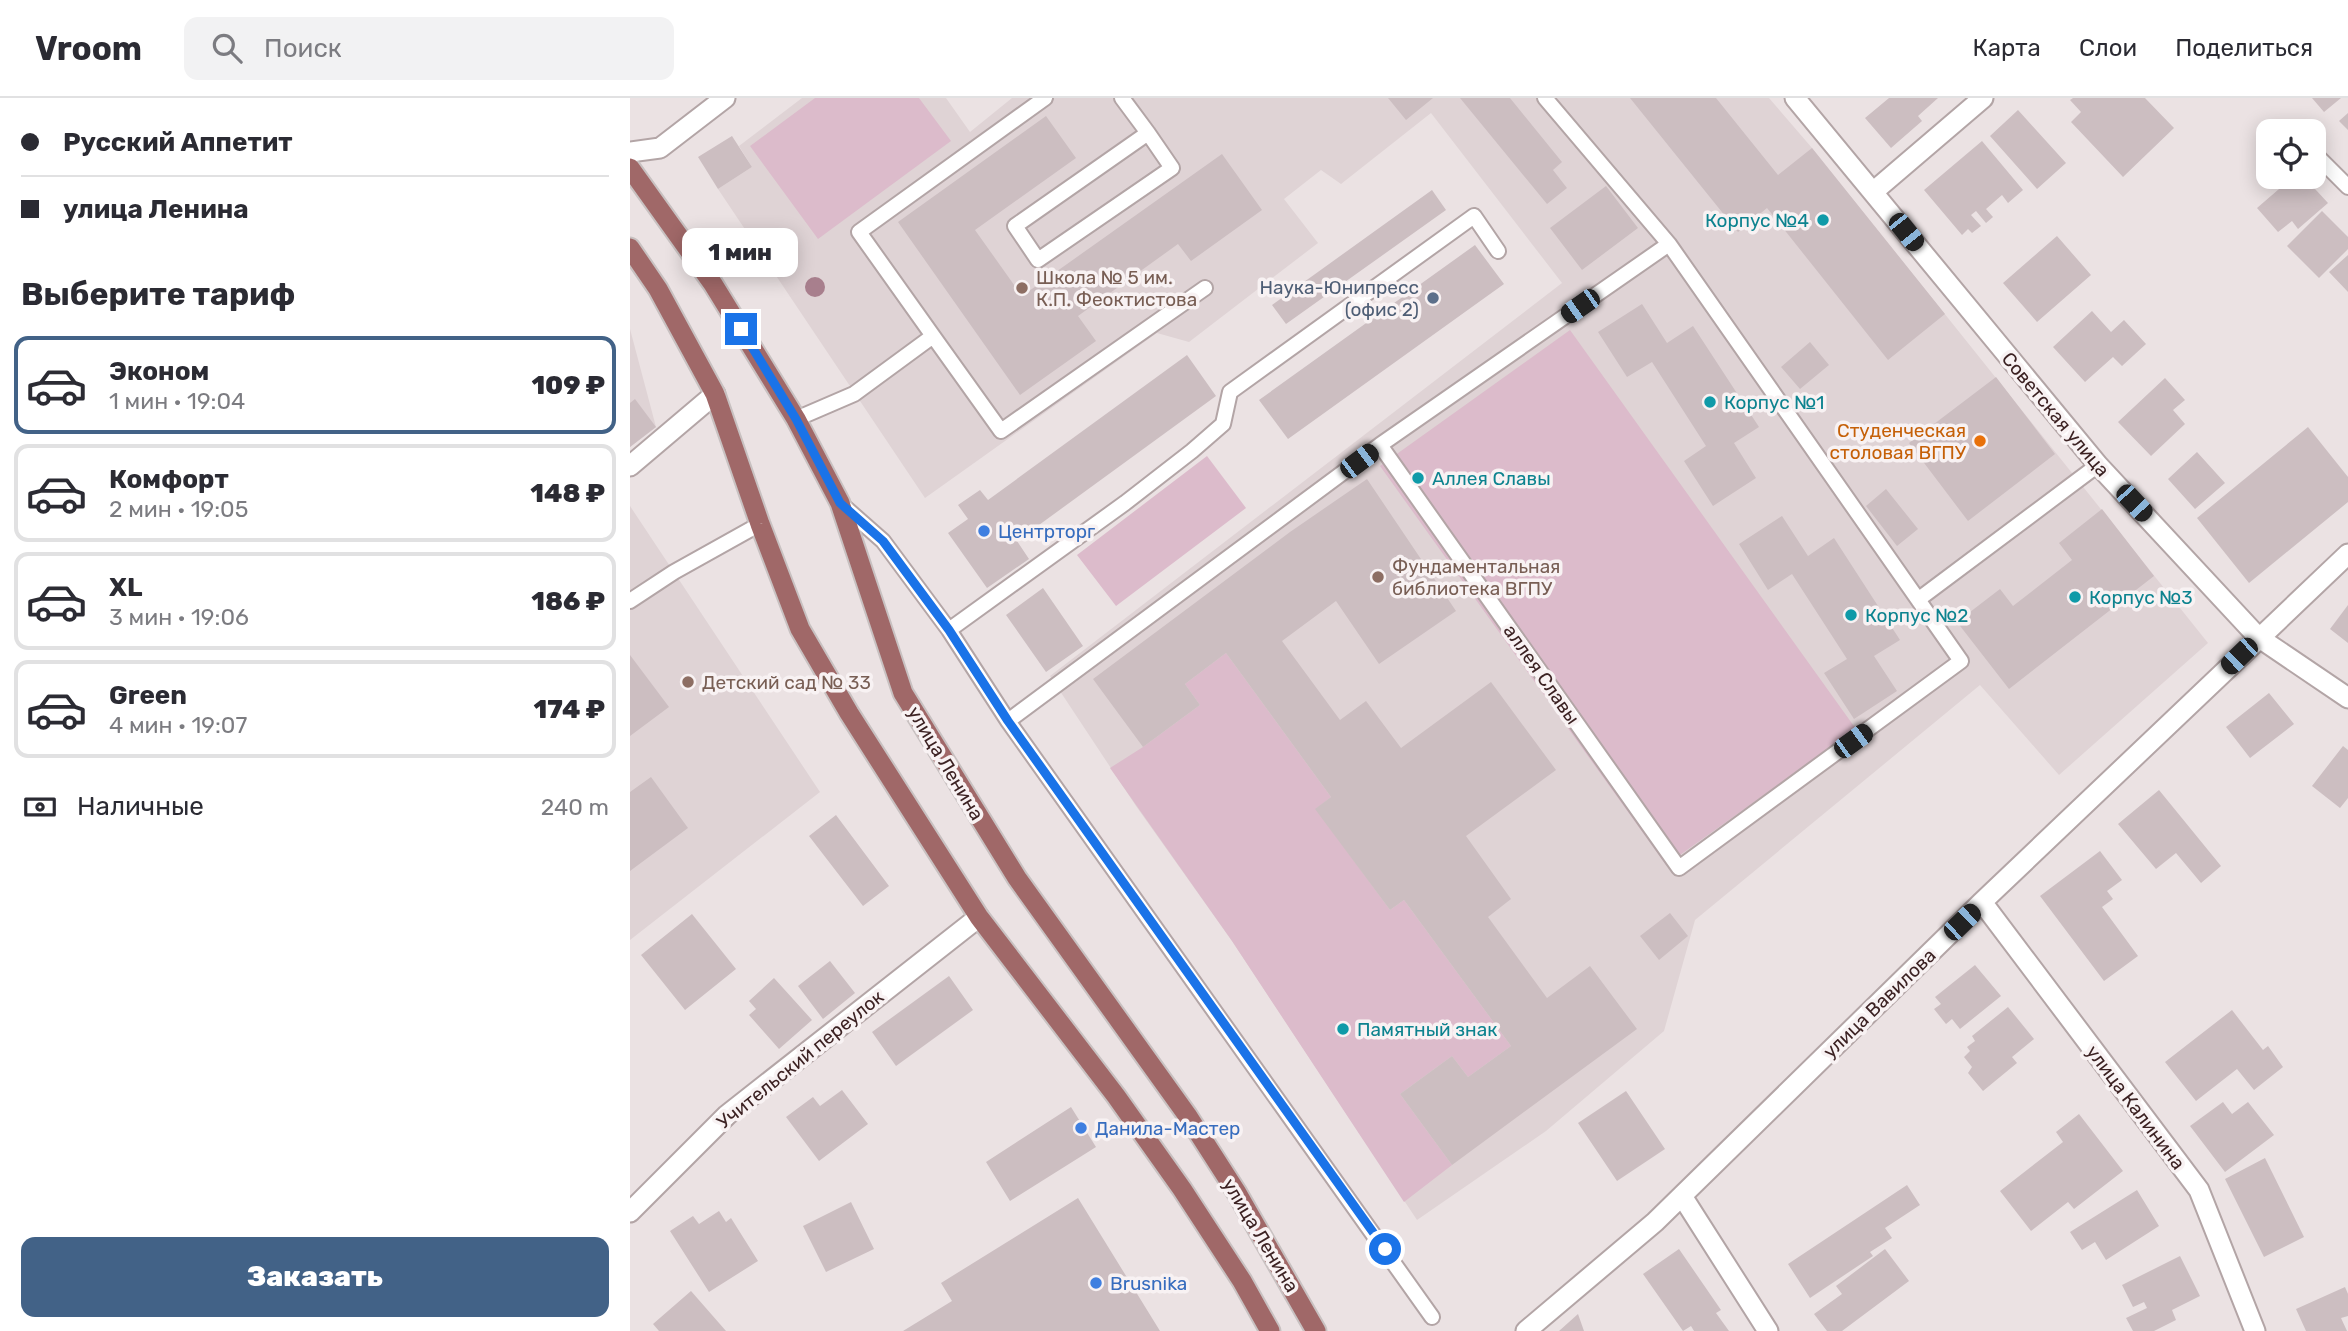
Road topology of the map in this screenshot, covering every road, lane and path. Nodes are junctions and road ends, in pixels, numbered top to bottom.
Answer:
1 (725, 98) edge
2 (1045, 98) edge
3 (1122, 98) edge
4 (1545, 98) edge
5 (1795, 98) edge
6 (1983, 98) edge
7 (1148, 133) junction
8 (630, 152) edge
9 (2326, 165) edge
10 (630, 169) edge
11 (2348, 187) edge
12 (1873, 192) junction
13 (1669, 244) junction
14 (630, 248) edge
15 (1498, 251) dead end
16 (1205, 288) dead end
17 (933, 336) junction
18 (715, 394) junction
19 (796, 419) junction
20 (1380, 445) junction
21 (2098, 465) junction
22 (630, 466) edge
23 (840, 503) junction
24 (760, 524) junction
25 (2348, 554) edge
26 (1919, 599) junction
27 (630, 601) edge
28 (949, 630) junction
29 (2258, 637) junction
30 (2348, 698) edge
31 (1008, 721) junction
32 (1982, 902) junction
33 (979, 917) junction
34 (1682, 1196) junction
35 (630, 1212) edge
36 (1432, 1317) dead end
37 (1270, 1331) edge
38 (1316, 1331) edge
39 (1526, 1331) edge
40 (1768, 1331) edge
41 (2255, 1331) edge

1 - 8 street
2 - 17 lane
3 - 7 lane
4 - 13 lane
5 - 12 street, Советская улица
6 - 12 street
7 - 7 lane
9 - 11 lane
10 - 19 main road, улица Ленина
12 - 21 street, Советская улица
13 - 20 lane
13 - 26 lane
14 - 18 main road, улица Ленина
15 - 28 lane
16 - 17 lane
17 - 19 lane
18 - 22 street
18 - 24 main road, улица Ленина
19 - 23 main road, улица Ленина
20 - 26 lane, аллея Славы
20 - 31 lane
21 - 26 lane
21 - 29 street, Советская улица
23 - 28 lane
23 - 38 main road, улица Ленина
24 - 27 lane
24 - 33 main road, улица Ленина
25 - 29 street, улица Вавилова
28 - 31 lane
29 - 30 street, Советская улица
29 - 32 street, улица Вавилова
31 - 36 lane
32 - 34 street, улица Вавилова
32 - 41 street, улица Калинина
33 - 35 street, Учительский переулок
33 - 37 main road, улица Ленина
34 - 39 street, улица Вавилова
34 - 40 street

